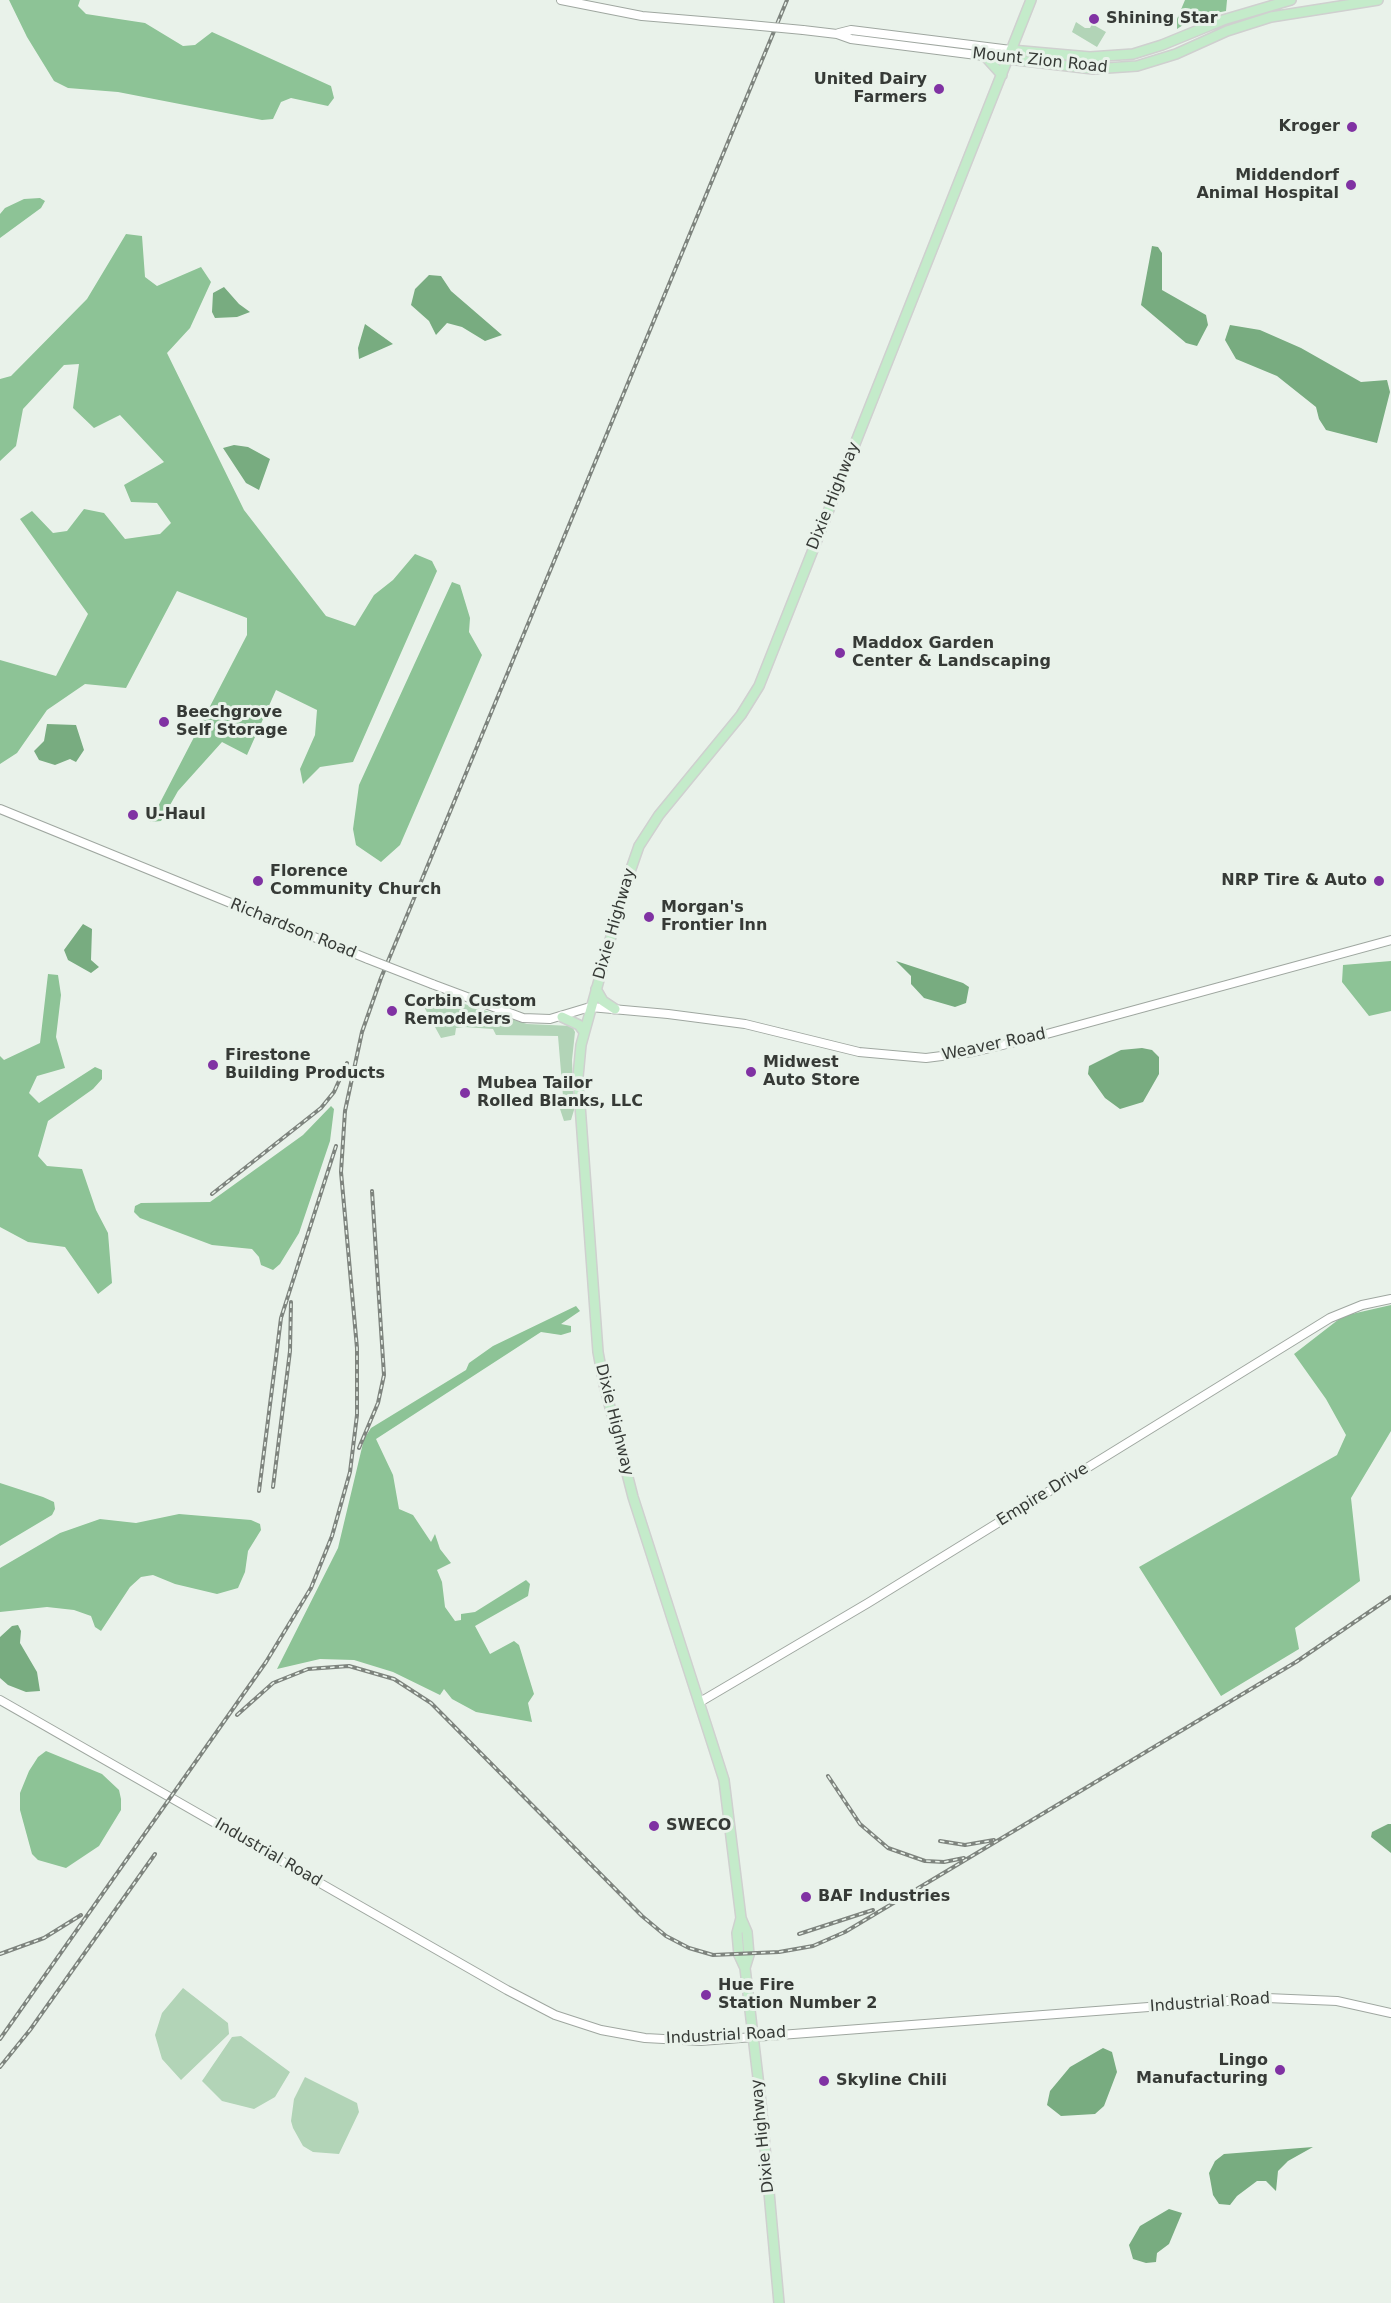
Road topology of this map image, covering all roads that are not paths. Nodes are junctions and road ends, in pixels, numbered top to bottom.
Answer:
1 (561, 0) edge
2 (1031, 0) edge
3 (1291, 0) edge
4 (1378, 0) edge
5 (837, 34) junction
6 (1010, 54) junction
7 (984, 55) junction
8 (1002, 75) junction
9 (0, 809) edge
10 (1391, 940) edge
11 (596, 989) junction
12 (590, 1007) junction
13 (615, 1010) junction
14 (562, 1017) junction
15 (584, 1032) junction
16 (1391, 1299) edge
17 (0, 1700) edge
18 (700, 1702) junction
19 (1391, 2013) edge
20 (753, 2037) junction
21 (778, 2303) edge

1 - 5 main road, Mount Zion Road, bridge
2 - 6 main road, Dixie Highway
3 - 6 main road, Mount Zion Road
4 - 6 main road, Mount Zion Road
5 - 6 main road, Mount Zion Road
5 - 7 main road, Mount Zion Road
6 - 7 main road, Mount Zion Road
6 - 8 main road, Dixie Highway
7 - 8 main road
8 - 11 main road, Dixie Highway
9 - 14 main road, Richardson Road, bridge
10 - 13 main road, Weaver Road
11 - 12 main road, Dixie Highway
11 - 13 main road
12 - 13 main road, Weaver Road
12 - 14 main road, Richardson Road
12 - 15 main road, Dixie Highway
14 - 15 main road
15 - 18 main road, Dixie Highway
16 - 18 main road, Empire Drive
17 - 20 main road, Industrial Road
18 - 20 main road, Dixie Highway
19 - 20 main road, Industrial Road
20 - 21 main road, Dixie Highway

